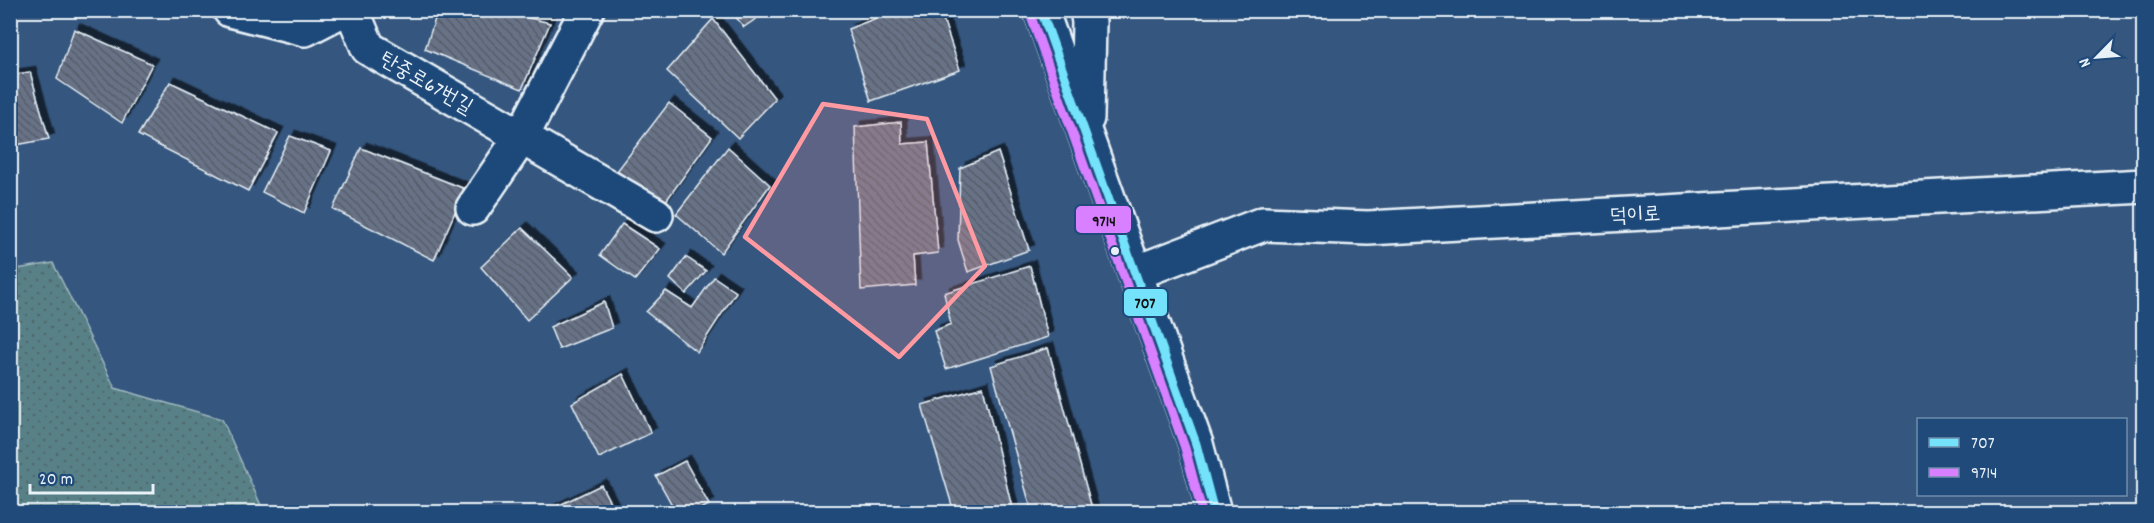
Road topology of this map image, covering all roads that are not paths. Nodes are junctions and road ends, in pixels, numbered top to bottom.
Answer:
1 (231, 10) edge
2 (342, 10) edge
3 (352, 10) edge
4 (586, 10) edge
5 (1041, 10) edge
6 (1087, 10) edge
7 (522, 136) junction
8 (1086, 138) junction
9 (2144, 186) edge
10 (473, 208) dead end
11 (656, 215) dead end
12 (1135, 273) junction
13 (1214, 513) edge

1 - 2 street
3 - 7 street, 탄중로67번길
4 - 7 street
5 - 8 street
6 - 8 street
7 - 10 street
7 - 11 street, 탄중로67번길
8 - 12 street
9 - 12 street, 덕이로
12 - 13 street

